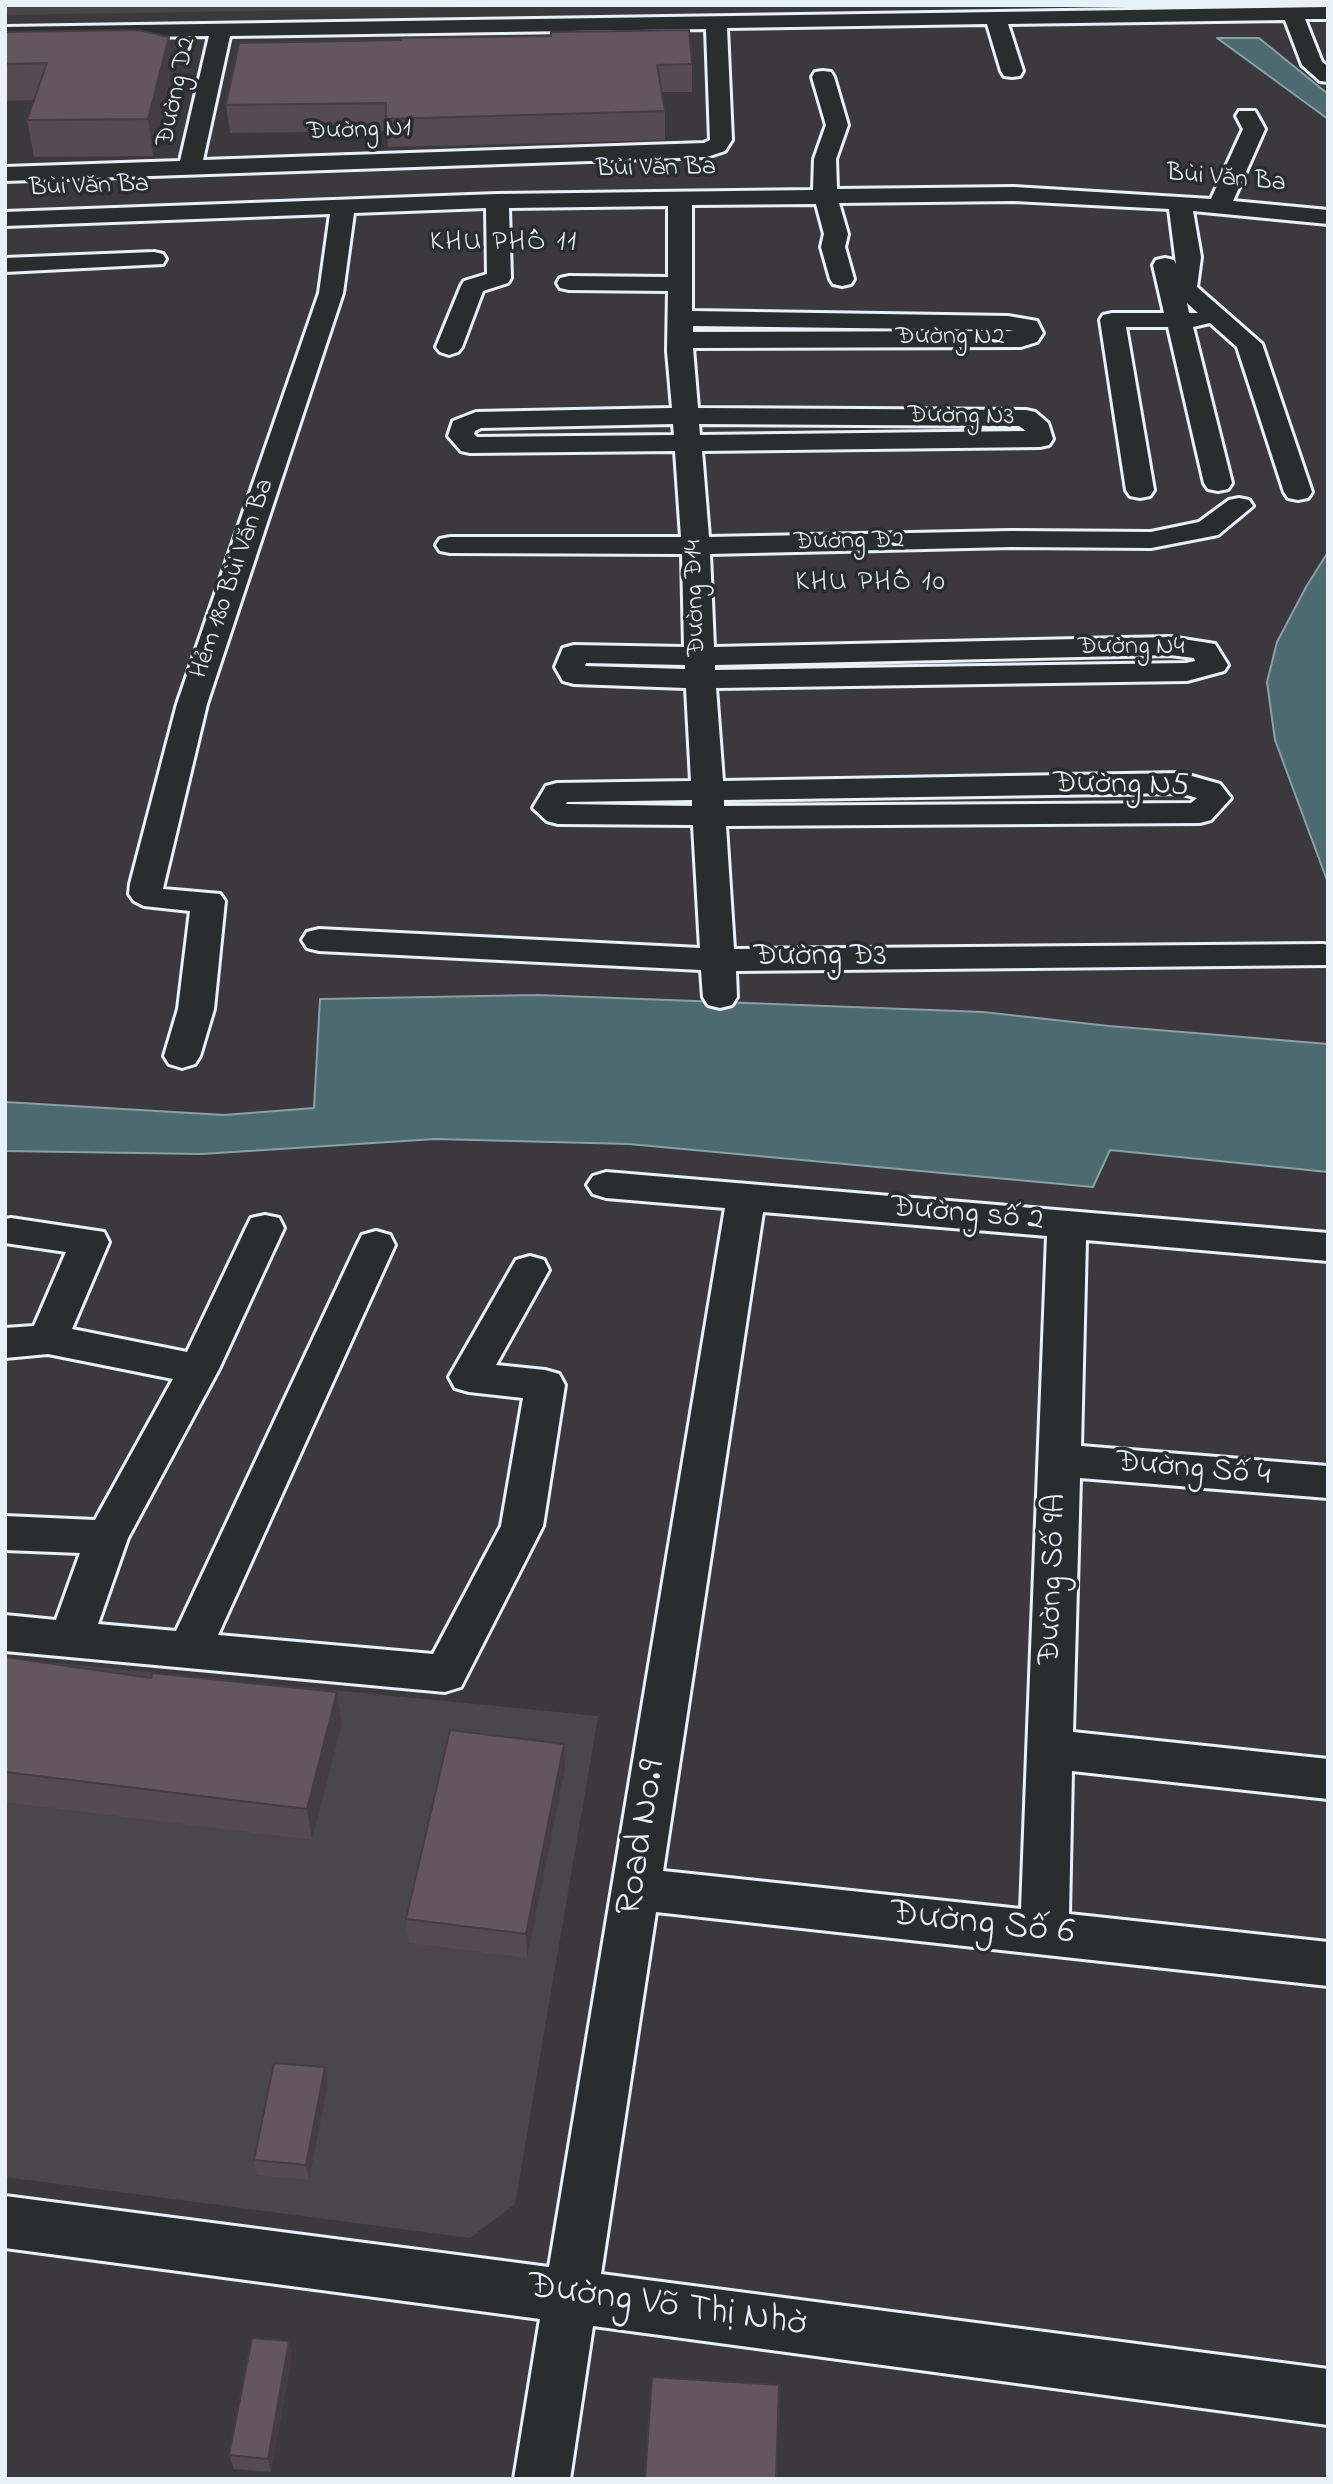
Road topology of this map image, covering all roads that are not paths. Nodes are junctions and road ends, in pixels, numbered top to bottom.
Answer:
1 (1328, 13) edge
2 (1293, 14) junction
3 (996, 19) junction
4 (716, 22) junction
5 (221, 29) junction
6 (5, 33) edge
7 (1013, 71) dead end
8 (1328, 76) edge
9 (823, 77) dead end
10 (1247, 116) dead end
11 (190, 168) junction
12 (5, 174) edge
13 (825, 195) junction
14 (680, 198) junction
15 (497, 201) junction
16 (1152, 202) junction
17 (1180, 203) junction
18 (343, 206) junction
19 (1219, 207) junction
20 (1318, 216) edge
21 (54, 218) junction
22 (5, 219) edge
23 (154, 259) dead end
24 (45, 264) junction
25 (5, 265) edge
26 (842, 279) dead end
27 (569, 283) dead end
28 (680, 284) junction
29 (1176, 320) junction
30 (1222, 320) junction
31 (680, 329) junction
32 (449, 347) dead end
33 (685, 430) junction
34 (1217, 483) dead end
35 (1140, 490) dead end
36 (1298, 492) dead end
37 (1239, 506) dead end
38 (450, 545) dead end
39 (696, 546) junction
40 (700, 667) junction
41 (708, 804) junction
42 (319, 940) dead end
43 (1323, 954) dead end
44 (718, 960) junction
45 (720, 997) dead end
46 (182, 1056) dead end
47 (606, 1185) dead end
48 (747, 1197) junction
49 (1066, 1225) junction
50 (265, 1228) dead end
51 (11, 1231) dead end
52 (376, 1245) dead end
53 (1328, 1247) edge
54 (530, 1270) dead end
55 (48, 1339) junction
56 (5, 1343) edge
57 (199, 1369) junction
58 (1059, 1460) junction
59 (1328, 1482) edge
60 (5, 1533) edge
61 (107, 1537) junction
62 (5, 1633) edge
63 (71, 1639) junction
64 (189, 1650) junction
65 (1050, 1749) junction
66 (1328, 1779) edge
67 (636, 1889) junction
68 (1044, 1933) junction
69 (1328, 1964) edge
70 (5, 2222) edge
71 (571, 2295) junction
72 (1328, 2397) edge
73 (542, 2479) edge

1 - 2 street
2 - 3 street
2 - 8 street
3 - 4 street
3 - 7 street
4 - 5 street
4 - 11 street, Đường N1
5 - 6 street
5 - 11 street, Đường D2
9 - 13 street
10 - 19 street
11 - 12 street, Đường N1
13 - 14 street, Bùi Văn Ba
13 - 16 street, Bùi Văn Ba
13 - 26 street
14 - 15 street, Bùi Văn Ba
14 - 28 street, Đường Đ14
15 - 18 street, Bùi Văn Ba
15 - 32 street
16 - 17 street, Bùi Văn Ba
16 - 29 street
17 - 19 street, Bùi Văn Ba
17 - 30 street
18 - 21 street, Bùi Văn Ba
18 - 46 street, Hẻm 180 Bùi Văn Ba
19 - 20 street, Bùi Văn Ba
21 - 22 street, Bùi Văn Ba
21 - 24 street
23 - 24 street
24 - 25 street
27 - 28 street
28 - 31 street, Đường Đ14
29 - 30 street
29 - 34 street
29 - 35 street
30 - 36 street
31 - 31 street, Đường N2
31 - 33 street, Đường Đ14
33 - 33 street
33 - 33 street, Đường N3
33 - 39 street, Đường Đ14
37 - 39 street, Đường Đ2
38 - 39 street, Đường Đ2
39 - 40 street, Đường Đ14
40 - 40 street, Đường N4
40 - 41 street, Đường Đ14
41 - 41 street, Đường N5
41 - 44 street, Đường Đ14
42 - 44 street, Đường Đ3
43 - 44 street, Đường Đ3
44 - 45 street, Đường Đ14
47 - 48 street, Đường số 2
48 - 49 street, Đường số 2
48 - 67 street, Road No.9
49 - 53 street, Đường số 2
49 - 58 street, Đường Số 9A
50 - 57 street
51 - 55 street
52 - 64 street
54 - 64 street
55 - 56 street
55 - 57 street
57 - 61 street
58 - 59 street, Đường Số 4
58 - 65 street, Đường Số 9A
60 - 61 street
61 - 63 street
62 - 63 street
63 - 64 street
65 - 66 street
65 - 68 street, Đường Số 9A
67 - 68 street, Đường Số 6
67 - 71 street, Road No.9
68 - 69 street, Đường Số 6
70 - 71 street, Đường Võ Thị Nhờ
71 - 72 street, Đường Võ Thị Nhờ
71 - 73 street, Road No.9

